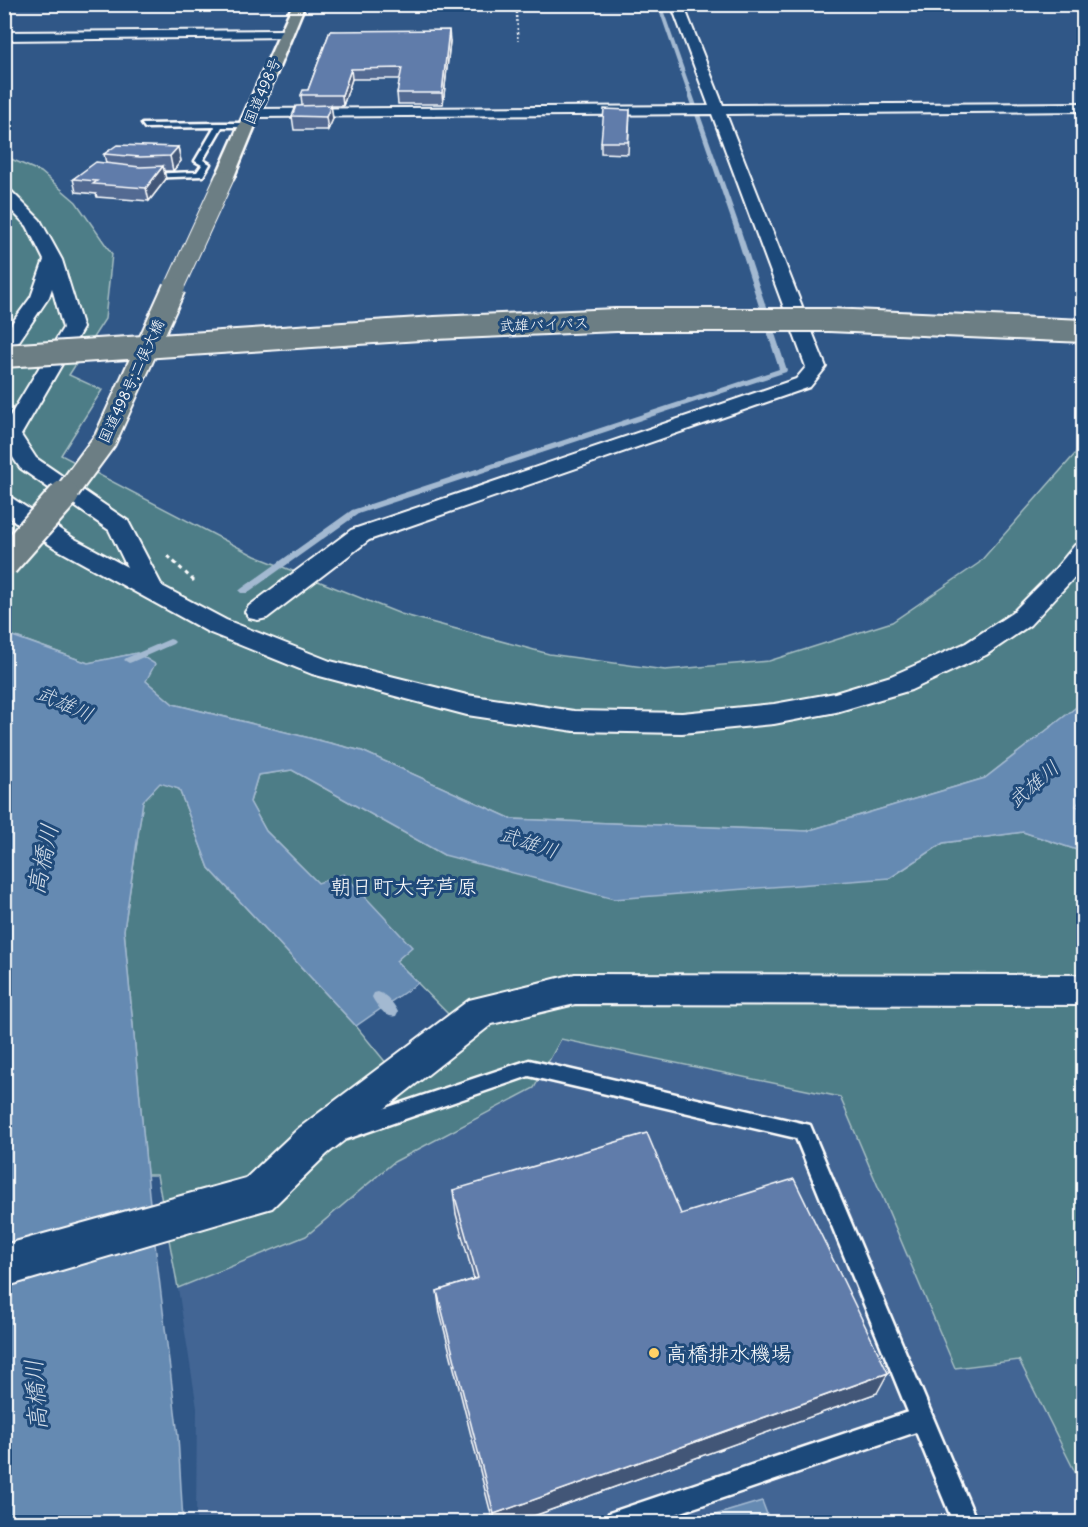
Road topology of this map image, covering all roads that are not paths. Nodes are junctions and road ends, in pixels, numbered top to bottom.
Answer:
1 (299, 4) edge
2 (676, 4) edge
3 (285, 34) junction
4 (4, 36) edge
5 (1083, 106) edge
6 (710, 110) junction
7 (250, 119) junction
8 (220, 125) junction
9 (145, 126) dead end
10 (132, 175) edge
11 (224, 178) joint
12 (4, 193) edge
13 (53, 260) junction
14 (1083, 331) edge
15 (147, 347) junction
16 (4, 349) edge
17 (4, 356) edge
18 (4, 503) edge
19 (1083, 550) edge
20 (4, 563) edge
21 (152, 591) junction
22 (258, 612) dead end
23 (1083, 990) edge
24 (313, 1142) junction
25 (4, 1266) edge
26 (920, 1419) junction
27 (618, 1522) edge
28 (965, 1522) edge

1 - 3 highway, 国道498号
2 - 6 street
3 - 4 street
3 - 7 highway, 国道498号
5 - 6 street
6 - 7 street
6 - 22 street
7 - 8 lane
7 - 11 highway, 国道498号
8 - 9 lane
8 - 10 lane
11 - 15 highway, 国道498号;二俣大橋, bridge
12 - 13 street
13 - 16 street
13 - 21 street
14 - 15 highway, 武雄バイパス, bridge
15 - 17 highway, 武雄バイパス, bridge
15 - 20 highway, 国道498号;二俣大橋, bridge
18 - 21 street
19 - 21 street
23 - 24 street
24 - 25 street
24 - 26 lane
26 - 27 lane
26 - 28 lane

